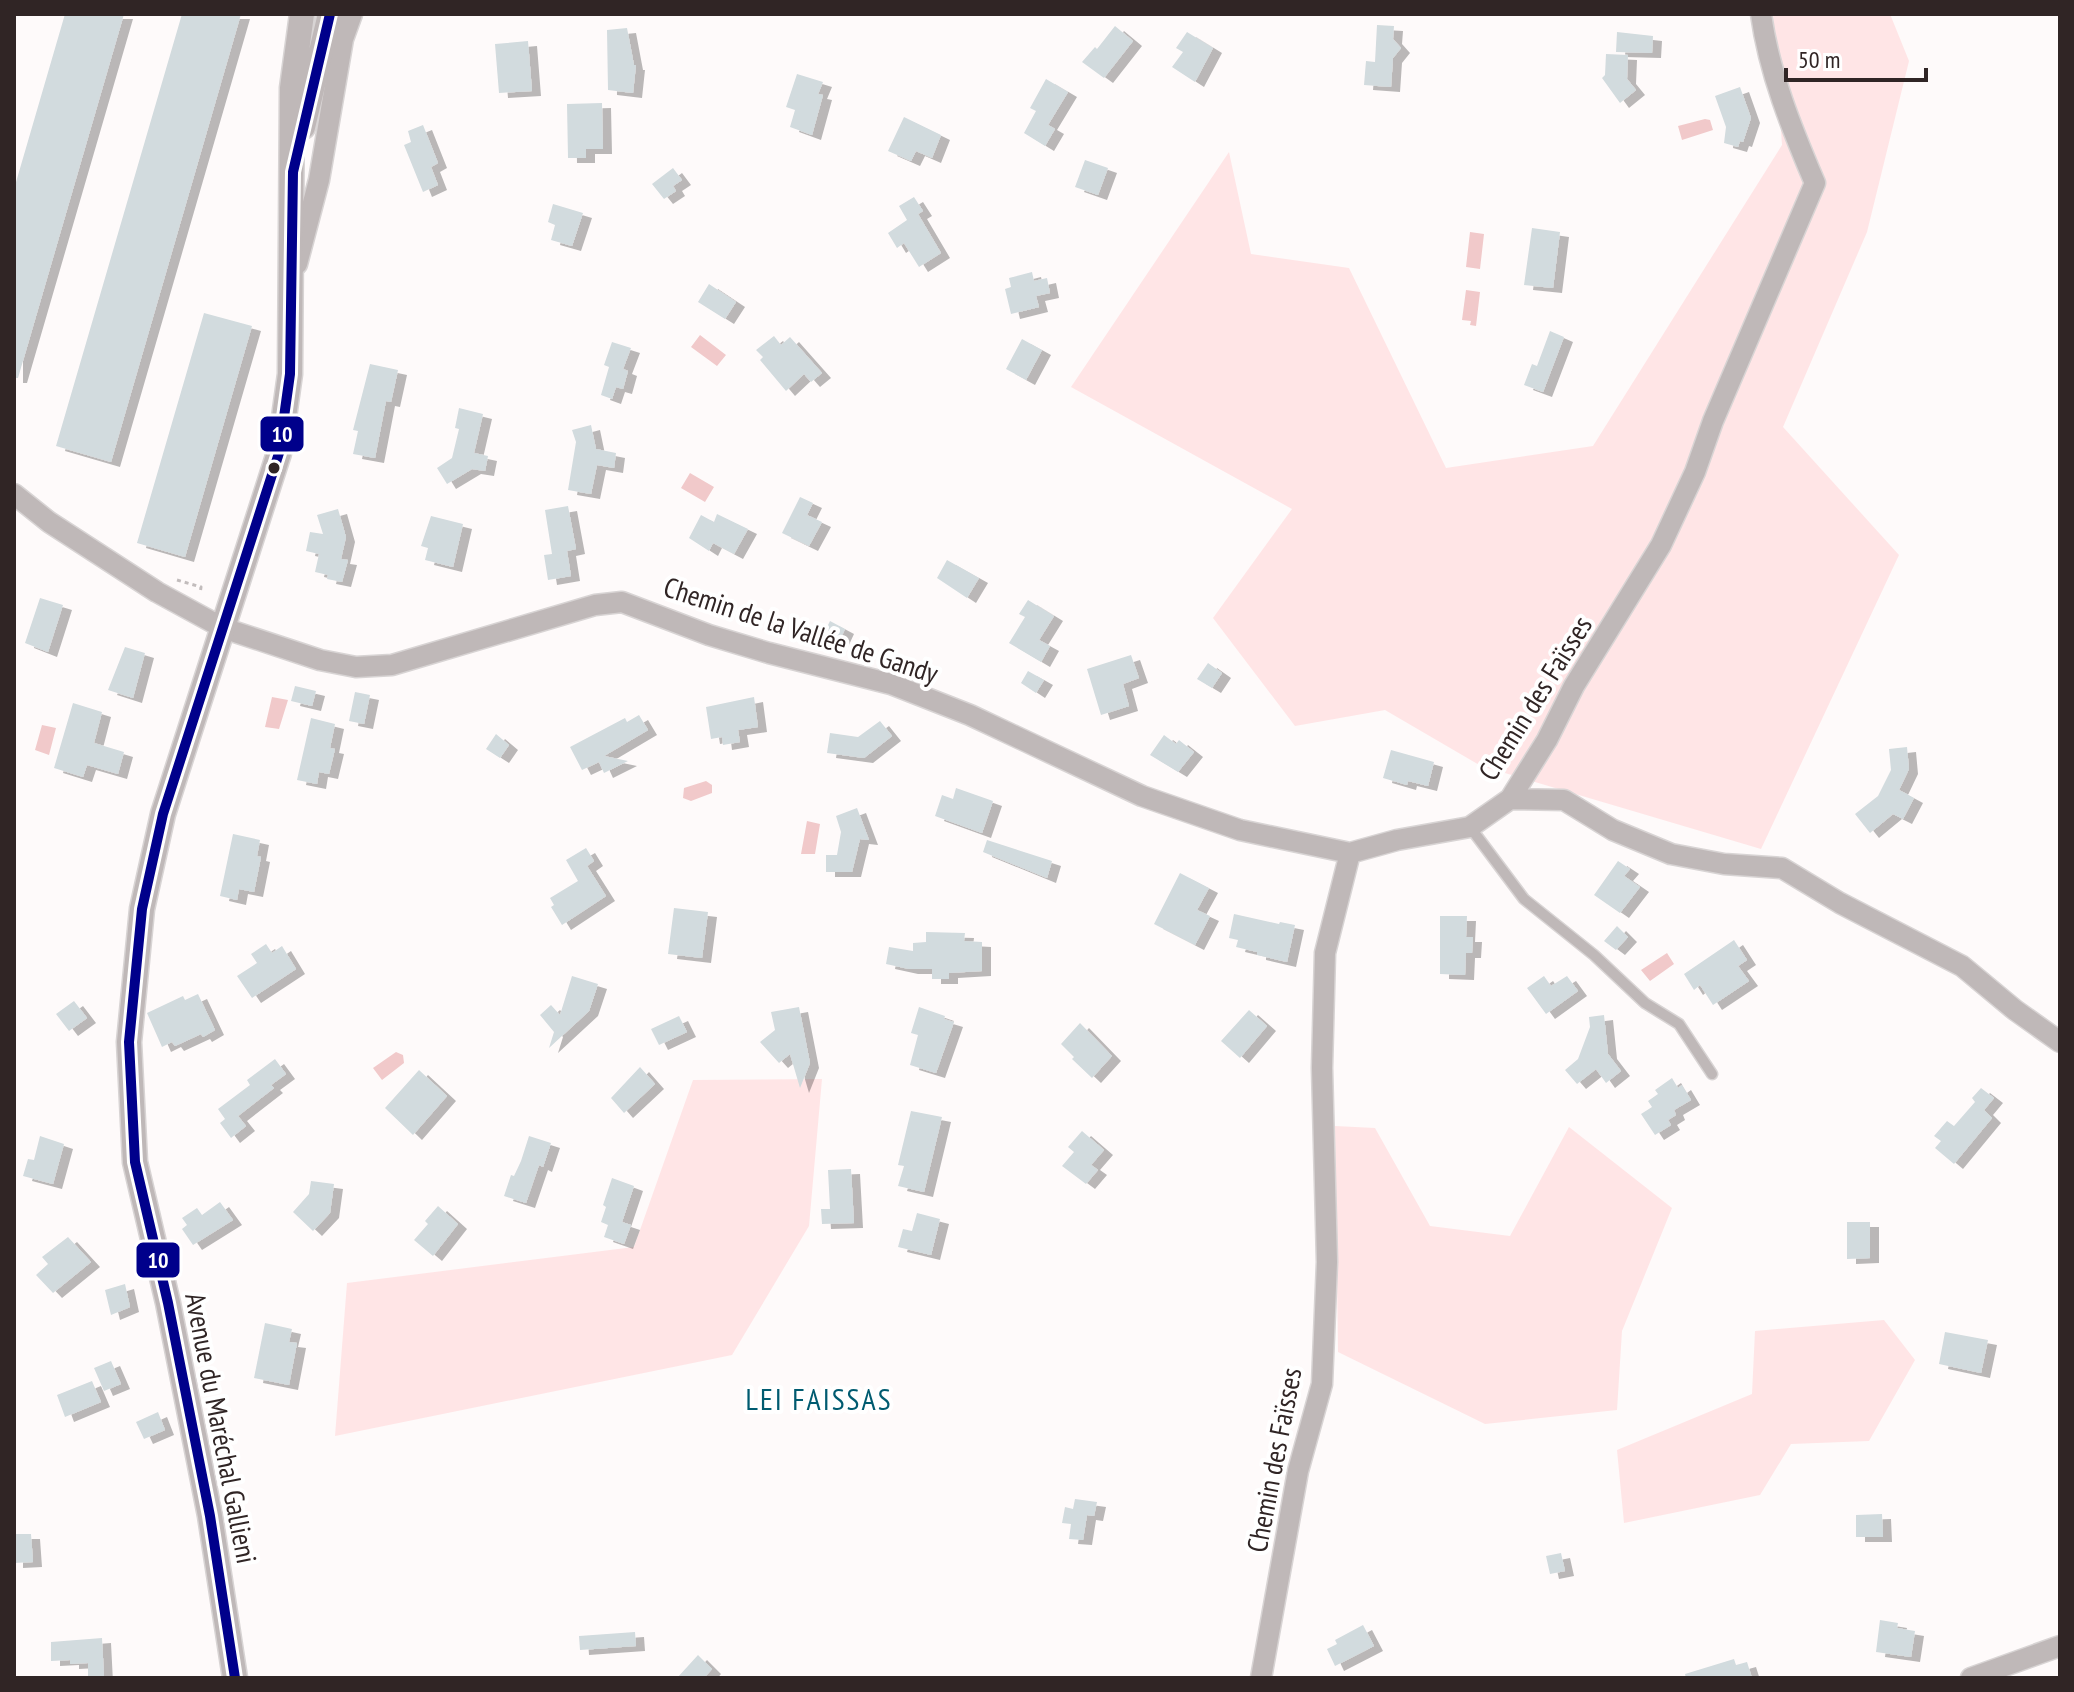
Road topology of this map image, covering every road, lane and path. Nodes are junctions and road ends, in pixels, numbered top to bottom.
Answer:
1 (302, 14) edge
2 (330, 14) edge
3 (352, 14) edge
4 (1761, 14) edge
5 (293, 172) junction
6 (291, 285) junction
7 (14, 494) edge
8 (223, 628) junction
9 (1510, 799) junction
10 (1470, 827) junction
11 (1350, 853) junction
12 (2060, 1042) edge
13 (1712, 1074) dead end
14 (2060, 1646) edge
15 (235, 1678) edge
16 (1261, 1678) edge
17 (1971, 1678) edge

1 - 5 street
2 - 5 street
3 - 6 street
4 - 9 street, Chemin des Faïsses
5 - 6 street, Avenue du Maréchal Gallieni
6 - 8 street, Avenue du Maréchal Gallieni
7 - 8 street, Chemin de la Vallée de Gandy
8 - 11 street, Chemin de la Vallée de Gandy
8 - 15 street, Avenue du Maréchal Gallieni
9 - 10 street, Chemin des Faïsses
9 - 12 street
10 - 11 street, Chemin des Faïsses
10 - 13 lane
11 - 16 street, Chemin des Faïsses
14 - 17 street

